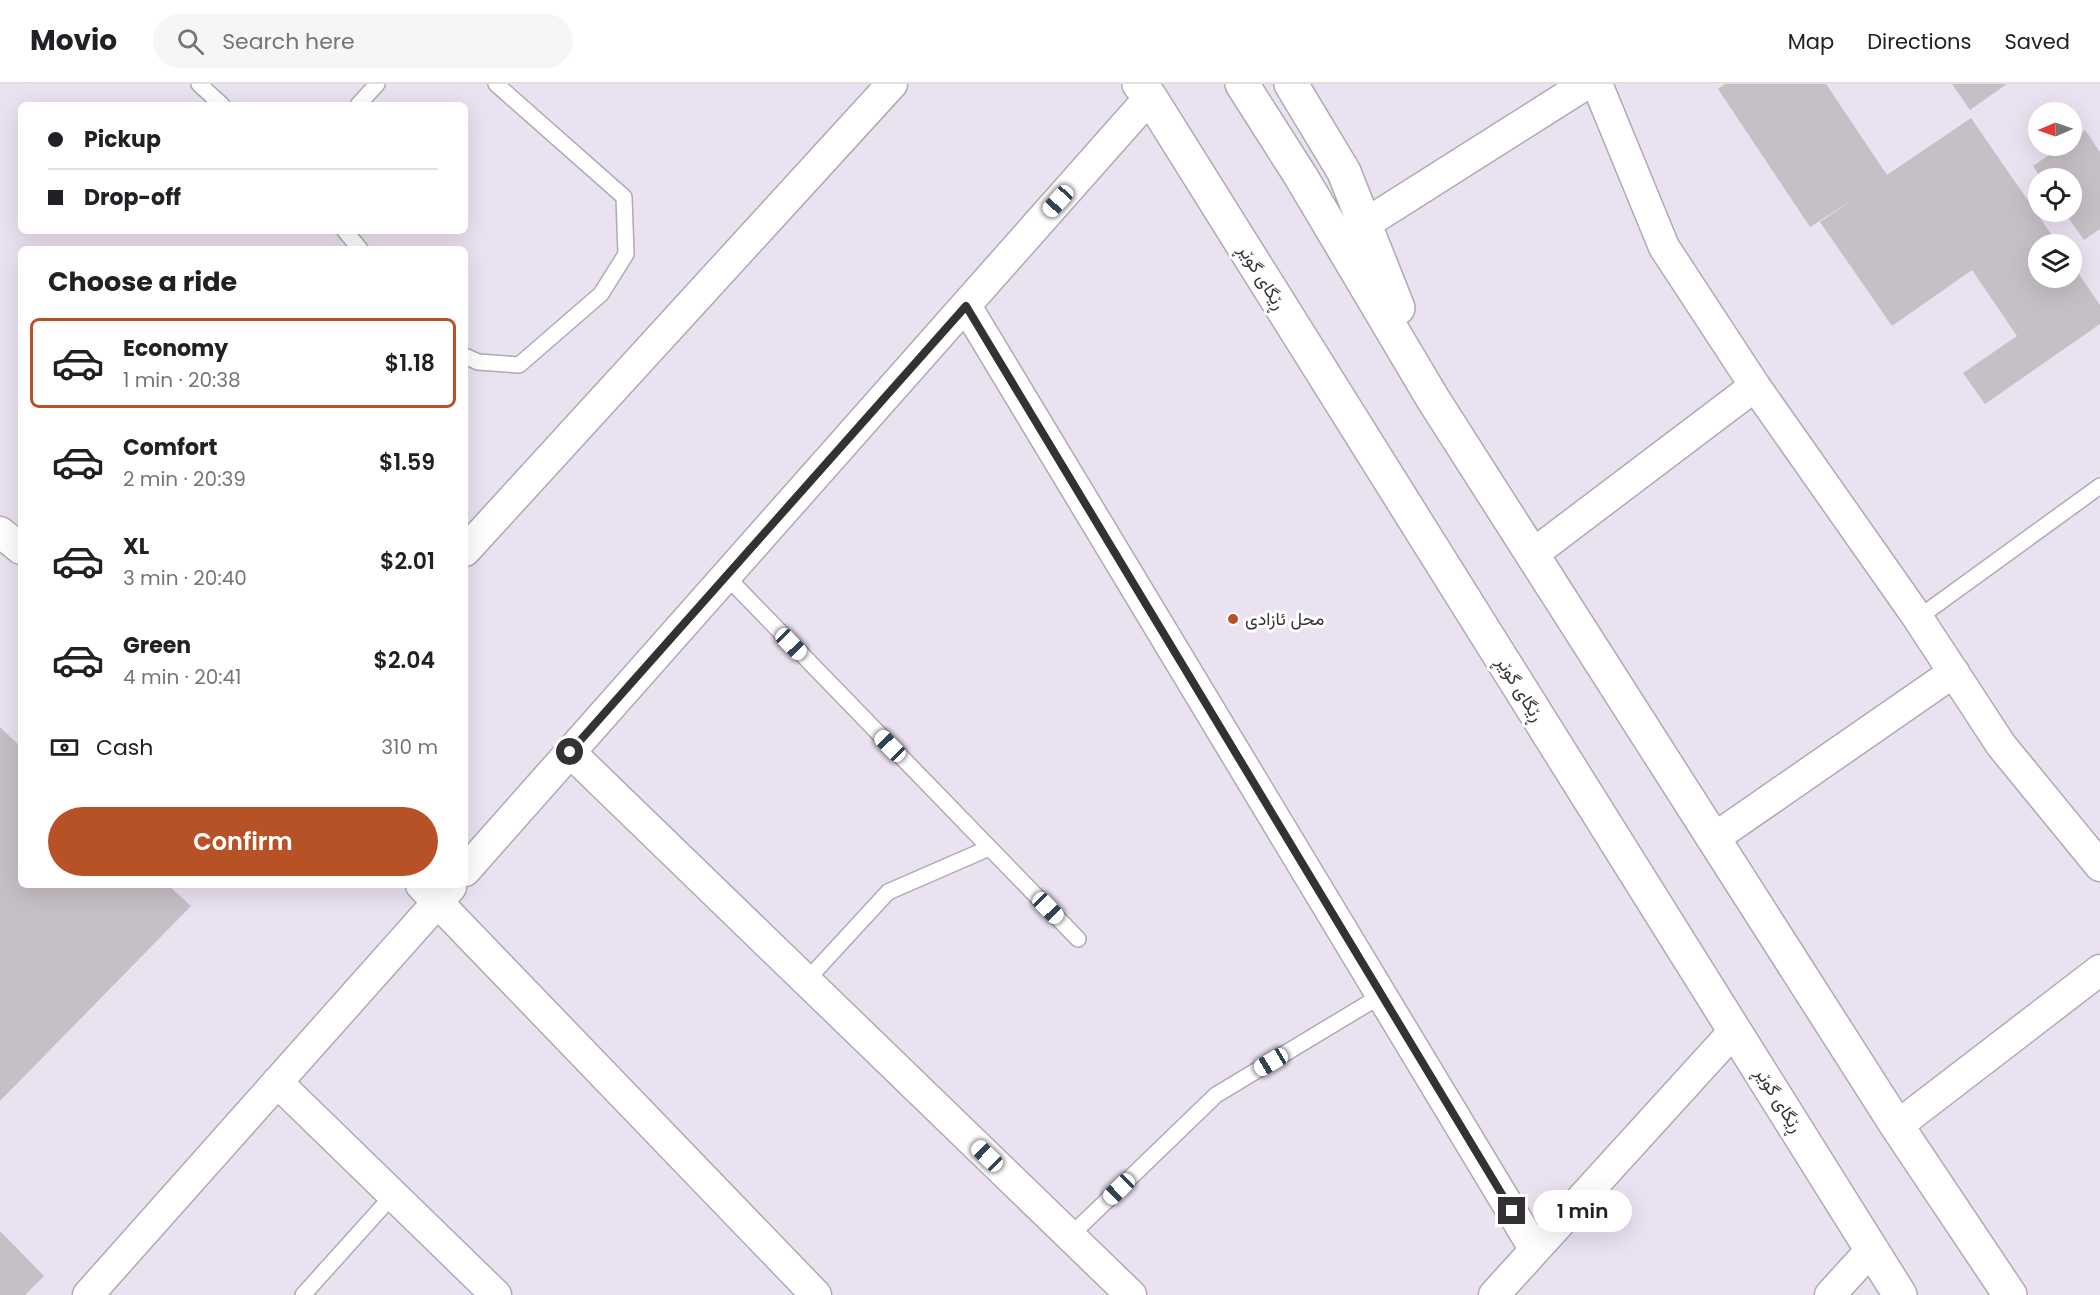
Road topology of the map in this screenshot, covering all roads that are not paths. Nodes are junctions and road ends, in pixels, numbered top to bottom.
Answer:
1 (199, 84) edge
2 (377, 84) edge
3 (496, 84) edge
4 (892, 84) edge
5 (1242, 84) edge
6 (1291, 84) edge
7 (1586, 84) edge
8 (1597, 84) edge
9 (1144, 88) edge
10 (219, 102) edge
11 (361, 102) edge
12 (1365, 224) junction
13 (348, 234) edge
14 (358, 246) edge
15 (966, 306) junction
16 (468, 357) edge
17 (1755, 386) junction
18 (1433, 399) junction
19 (2100, 486) edge
20 (0, 532) edge
21 (18, 547) edge
22 (468, 548) edge
23 (1533, 554) junction
24 (726, 576) junction
25 (1918, 618) junction
26 (1954, 672) junction
27 (570, 752) junction
28 (1713, 839) junction
29 (989, 848) junction
30 (2100, 866) edge
31 (468, 868) edge
32 (437, 890) edge
33 (1078, 939) dead end
34 (2100, 970) edge
35 (806, 981) junction
36 (1382, 995) junction
37 (1735, 1030) junction
38 (277, 1082) junction
39 (1897, 1126) junction
40 (393, 1195) junction
41 (1070, 1236) junction
42 (1535, 1250) junction
43 (1871, 1250) junction
44 (88, 1295) edge
45 (303, 1295) edge
46 (496, 1295) edge
47 (816, 1295) edge
48 (1131, 1295) edge
49 (1494, 1295) edge
50 (1830, 1295) edge
51 (1900, 1295) edge
52 (2010, 1295) edge

1 - 10 lane
2 - 11 lane
3 - 16 lane
4 - 22 street
5 - 18 highway
6 - 12 highway
7 - 12 street
8 - 17 street
9 - 15 street
9 - 37 highway, ڕێگای گوێڕ
12 - 18 highway
13 - 14 lane
15 - 24 street
15 - 36 street
17 - 23 street
17 - 25 street
18 - 23 highway
19 - 25 lane
20 - 21 street
23 - 28 highway
24 - 27 street
24 - 29 lane
25 - 26 street
26 - 28 street
26 - 30 street
27 - 31 street
27 - 35 street
28 - 39 highway
29 - 33 lane
29 - 35 lane
32 - 38 street
32 - 47 street
34 - 39 street
35 - 41 street
36 - 41 lane
36 - 42 street
37 - 42 street
37 - 43 highway, ڕێگای گوێڕ
38 - 40 street
38 - 44 street
39 - 52 highway
40 - 45 lane
40 - 46 street
41 - 48 street
42 - 49 street
43 - 50 street
43 - 51 highway, ڕێگای گوێڕ

